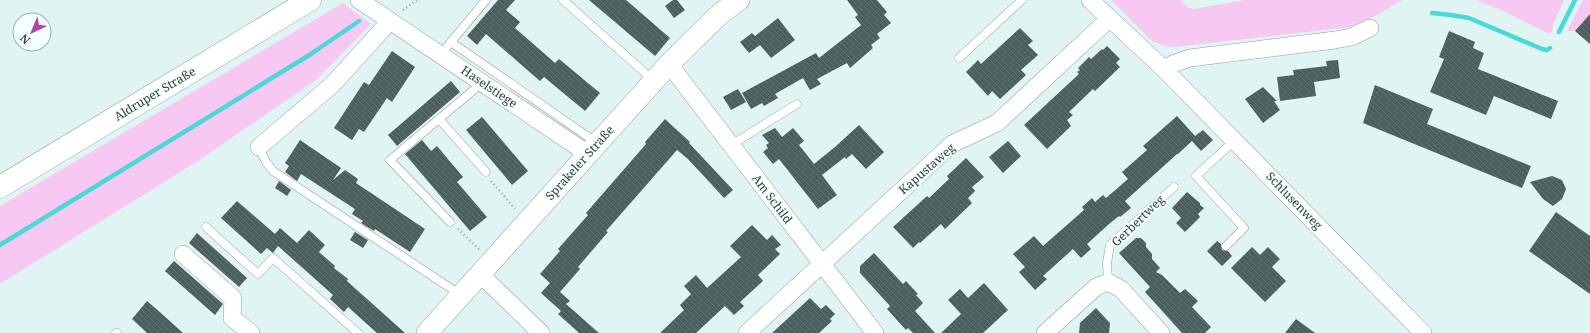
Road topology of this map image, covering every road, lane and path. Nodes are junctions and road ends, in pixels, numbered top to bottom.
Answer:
1 (359, 0) edge
2 (486, 0) edge
3 (563, 0) edge
4 (739, 0) edge
5 (1022, 0) edge
6 (1090, 0) edge
7 (306, 2) edge
8 (1109, 19) junction
9 (390, 21) junction
10 (1370, 28) dead end
11 (451, 42) junction
12 (440, 55) junction
13 (959, 58) dead end
14 (669, 64) junction
15 (1164, 69) junction
16 (654, 81) junction
17 (482, 83) junction
18 (797, 104) dead end
19 (439, 119) junction
20 (1234, 141) junction
21 (731, 145) junction
22 (259, 147) joint
23 (593, 149) junction
24 (486, 172) joint
25 (0, 187) edge
26 (1174, 187) dead end
27 (450, 222) joint
28 (527, 222) junction
29 (206, 227) dead end
30 (1226, 246) dead end
31 (183, 254) dead end
32 (822, 264) junction
33 (486, 267) junction
34 (1108, 282) junction
35 (461, 295) junction
36 (251, 333) edge
37 (358, 333) edge
38 (428, 333) edge
39 (541, 333) edge
40 (747, 333) edge
41 (875, 333) edge
42 (1045, 333) edge
43 (1161, 333) edge
44 (1423, 333) edge

1 - 9 street, Haselstiege
2 - 11 lane
3 - 16 lane
4 - 14 street, Sprakeler Straße
5 - 13 lane
6 - 8 street, Schlusenweg
7 - 25 main road, Aldruper Straße
8 - 15 street, Schlusenweg
8 - 32 street, Kapustaweg
9 - 12 street, Haselstiege
9 - 22 street
10 - 15 street
11 - 12 lane
11 - 23 lane
12 - 17 street, Haselstiege
14 - 16 street, Sprakeler Straße
14 - 21 street, Am Schild
15 - 20 street, Schlusenweg
16 - 23 street, Sprakeler Straße
17 - 19 lane
17 - 23 street, Haselstiege
18 - 21 lane
19 - 24 lane
19 - 27 lane
20 - 30 lane
20 - 44 street, Schlusenweg
21 - 32 street, Am Schild
22 - 35 lane
23 - 28 street, Sprakeler Straße
24 - 28 path
26 - 34 lane, Gerbertweg
27 - 33 path
28 - 33 street, Sprakeler Straße
29 - 37 lane
31 - 36 street
32 - 40 street, Kapustaweg
32 - 41 street, Am Schild
33 - 35 street, Sprakeler Straße
33 - 39 street
34 - 42 street
34 - 43 street
35 - 38 street, Sprakeler Straße

